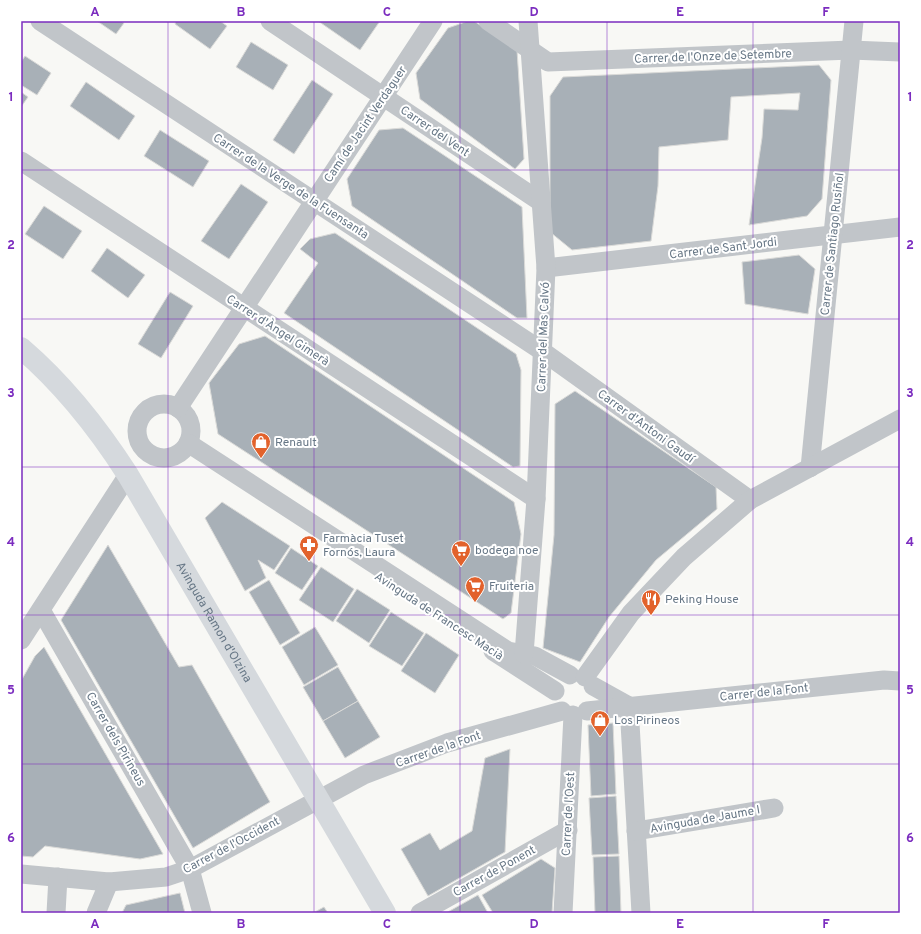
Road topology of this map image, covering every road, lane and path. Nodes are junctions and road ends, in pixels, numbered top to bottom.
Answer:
1 (40, 21) edge
2 (270, 21) edge
3 (433, 21) edge
4 (488, 21) edge
5 (528, 21) edge
6 (854, 21) edge
7 (530, 50) junction
8 (851, 50) junction
9 (900, 52) edge
10 (383, 96) junction
11 (21, 161) edge
12 (314, 201) junction
13 (541, 202) junction
14 (900, 227) edge
15 (833, 235) junction
16 (546, 268) junction
17 (243, 307) junction
18 (21, 348) edge
19 (542, 351) junction
20 (178, 408) junction
21 (900, 419) edge
22 (186, 447) junction
23 (143, 448) junction
24 (123, 467) junction
25 (810, 468) junction
26 (536, 499) junction
27 (750, 500) junction
28 (41, 610) junction
29 (21, 640) edge
30 (524, 654) junction
31 (583, 679) junction
32 (900, 681) edge
33 (555, 691) junction
34 (629, 706) junction
35 (574, 712) junction
36 (318, 798) junction
37 (774, 808) dead end
38 (568, 830) junction
39 (636, 831) junction
40 (190, 869) junction
41 (21, 874) edge
42 (58, 877) junction
43 (109, 882) junction
44 (56, 913) edge
45 (96, 913) edge
46 (202, 913) edge
47 (386, 913) edge
48 (420, 913) edge
49 (563, 913) edge
50 (641, 913) edge

1 - 12 street, Carrer de la Verge de la Fuensanta
2 - 10 street, Carrer del Vent
3 - 10 street, Camí de Jacint Verdaguer
4 - 7 street, Carrer de l'Onze de Setembre
5 - 7 street, Carrer del Mas Calvó
6 - 8 street, Carrer de Santiago Rusiñol
7 - 8 street, Carrer de l'Onze de Setembre
7 - 13 street, Carrer del Mas Calvó
8 - 9 street, Carrer de l'Onze de Setembre
8 - 15 street, Carrer de Santiago Rusiñol
10 - 12 street, Camí de Jacint Verdaguer
10 - 13 street, Carrer del Vent
11 - 17 street, Carrer d'Àngel Gimerà
12 - 17 street, Camí de Jacint Verdaguer
12 - 19 street, Carrer de la Verge de la Fuensanta
13 - 16 street, Carrer del Mas Calvó
14 - 15 street, Carrer de Sant Jordi
15 - 16 street, Carrer de Sant Jordi
15 - 25 street, Carrer de Santiago Rusiñol
16 - 19 street, Carrer del Mas Calvó
17 - 20 street, Camí de Jacint Verdaguer
17 - 26 street, Carrer d'Àngel Gimerà
18 - 24 street, Avinguda Ramon d'Olzina
19 - 26 street, Carrer del Mas Calvó
19 - 27 street, Carrer d'Antoni Gaudí
20 - 22 street
20 - 23 street
21 - 25 street
22 - 23 street
22 - 30 street, Avinguda de Francesc Macià
22 - 33 street, Avinguda de Francesc Macià
23 - 24 street
24 - 28 street
24 - 36 street, Avinguda Ramon d'Olzina
25 - 27 street
26 - 30 street, Carrer del Mas Calvó
27 - 31 street
28 - 29 street
28 - 40 street, Carrer dels Pirineus
30 - 31 street, Avinguda de Francesc Macià
31 - 33 street
31 - 34 street
31 - 35 street
32 - 34 street, Carrer de la Font
33 - 35 street
34 - 35 street, Carrer de la Font
34 - 39 street, Avinguda de Jaume I
35 - 36 street, Carrer de la Font
35 - 38 street, Carrer de l'Oest
36 - 40 street, Carrer de l'Occident
36 - 47 street, Avinguda Ramon d'Olzina
37 - 39 street, Avinguda de Jaume I
38 - 48 street, Carrer de Ponent
38 - 49 street, Carrer de l'Oest
39 - 50 street, Avinguda de Jaume I
40 - 43 street, Carrer de l'Occident
40 - 46 street, Carrer dels Pirineus
41 - 42 street, Carrer de l'Occident
42 - 43 street, Carrer de l'Occident
42 - 44 street
43 - 45 street

